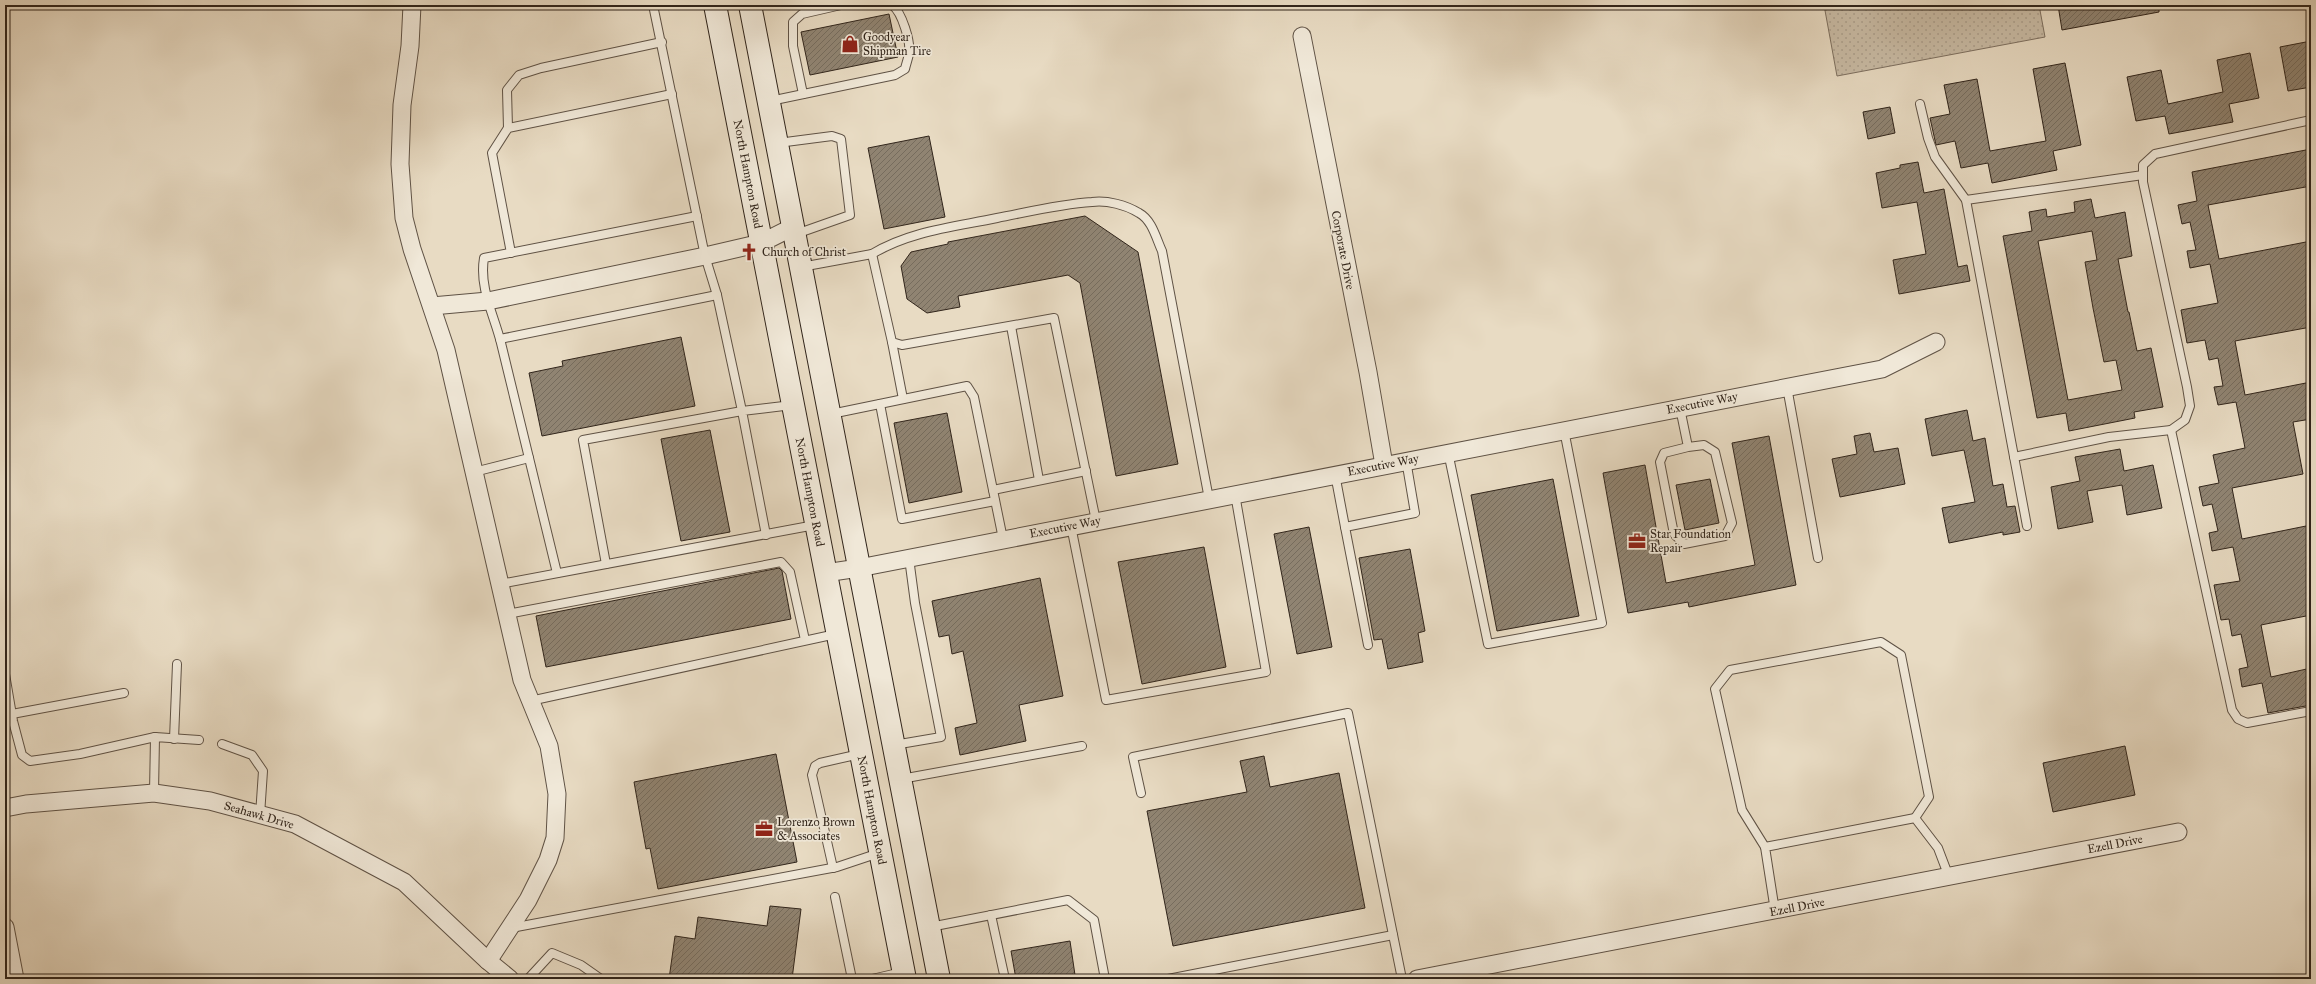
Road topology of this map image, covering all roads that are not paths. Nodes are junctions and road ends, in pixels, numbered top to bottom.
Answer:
1 (412, 5) edge
2 (653, 5) edge
3 (715, 5) edge
4 (750, 5) edge
5 (839, 5) edge
6 (892, 5) edge
7 (1302, 36) dead end
8 (662, 42) junction
9 (672, 94) junction
10 (803, 94) junction
11 (769, 102) junction
12 (1920, 104) dead end
13 (2311, 120) edge
14 (508, 128) junction
15 (777, 144) junction
16 (2143, 175) junction
17 (1966, 200) junction
18 (697, 216) junction
19 (794, 231) junction
20 (761, 243) junction
21 (511, 253) junction
22 (872, 254) junction
23 (705, 256) junction
24 (801, 267) junction
25 (717, 295) junction
26 (488, 301) junction
27 (432, 306) junction
28 (1010, 326) junction
29 (500, 339) junction
30 (892, 342) junction
31 (1936, 342) dead end
32 (1787, 387) junction
33 (903, 400) junction
34 (793, 404) junction
35 (880, 404) junction
36 (1680, 408) junction
37 (742, 411) junction
38 (830, 414) junction
39 (1564, 430) junction
40 (2171, 430) junction
41 (1688, 447) junction
42 (1448, 452) junction
43 (2014, 457) junction
44 (529, 458) junction
45 (1406, 460) junction
46 (1384, 465) junction
47 (1086, 471) junction
48 (474, 472) junction
49 (1335, 474) junction
50 (1039, 480) junction
51 (993, 490) junction
52 (1236, 494) junction
53 (1209, 499) junction
54 (995, 501) junction
55 (1096, 521) junction
56 (816, 525) junction
57 (1071, 526) junction
58 (2027, 526) dead end
59 (1345, 527) junction
60 (766, 535) junction
61 (1003, 539) junction
62 (908, 558) junction
63 (1818, 558) dead end
64 (606, 564) junction
65 (860, 568) junction
66 (557, 573) junction
67 (826, 573) junction
68 (500, 584) junction
69 (507, 614) junction
70 (837, 633) junction
71 (805, 640) junction
72 (1368, 646) dead end
73 (177, 664) dead end
74 (5, 674) edge
75 (124, 693) dead end
76 (530, 701) junction
77 (2311, 711) edge
78 (12, 714) junction
79 (155, 737) junction
80 (174, 739) junction
81 (199, 740) dead end
82 (222, 744) dead end
83 (894, 745) junction
84 (1082, 746) dead end
85 (861, 754) junction
86 (900, 779) junction
87 (154, 793) junction
88 (1141, 793) dead end
89 (5, 808) edge
90 (260, 815) junction
91 (1915, 818) junction
92 (2178, 832) dead end
93 (1765, 847) junction
94 (880, 852) junction
95 (833, 868) junction
96 (1949, 877) junction
97 (835, 897) dead end
98 (1775, 911) junction
99 (991, 915) junction
100 (5, 927) edge
101 (929, 927) junction
102 (509, 928) junction
103 (1393, 935) junction
104 (488, 961) junction
105 (904, 976) edge
106 (15, 979) edge
107 (510, 979) edge
108 (528, 979) edge
109 (601, 979) edge
110 (852, 979) edge
111 (872, 979) edge
112 (939, 979) edge
113 (1005, 979) edge
114 (1105, 979) edge
115 (1168, 979) edge
116 (1402, 979) edge
117 (1417, 979) edge

1 - 27 street
2 - 8 lane
3 - 20 main road, North Hampton Road
4 - 11 main road
5 - 10 lane
6 - 10 lane
7 - 46 street, Corporate Drive
8 - 9 lane
8 - 14 lane
9 - 14 lane
9 - 18 lane
10 - 11 lane
11 - 15 main road
12 - 17 lane
13 - 16 lane
14 - 21 lane
15 - 19 main road
15 - 19 lane
16 - 17 lane
16 - 40 lane
17 - 43 lane
18 - 21 lane
18 - 23 lane
19 - 20 street
19 - 24 main road
20 - 23 street
20 - 34 main road, North Hampton Road
21 - 26 lane
22 - 24 lane
22 - 30 lane
22 - 53 lane
23 - 25 lane
23 - 26 street
24 - 38 main road
25 - 29 lane
25 - 37 lane
26 - 27 street
26 - 29 lane
27 - 48 street
28 - 30 lane
28 - 47 lane
28 - 50 lane
29 - 44 lane
30 - 33 lane
31 - 32 street, Executive Way
32 - 36 street, Executive Way
32 - 63 lane
33 - 35 lane
33 - 51 lane
34 - 37 lane
34 - 56 main road, North Hampton Road
35 - 38 lane
35 - 54 lane
36 - 39 street, Executive Way
36 - 41 lane
37 - 60 lane
37 - 64 lane
38 - 65 main road
39 - 42 street, Executive Way
39 - 42 lane
40 - 43 lane
40 - 77 lane
41 - 41 lane
42 - 45 street, Executive Way
43 - 58 lane
44 - 48 lane
44 - 66 lane
45 - 46 street, Executive Way
45 - 59 lane
46 - 49 street, Executive Way
47 - 50 lane
47 - 55 lane
48 - 68 street
49 - 52 street, Executive Way
49 - 59 lane
50 - 51 lane
51 - 54 lane
52 - 53 street, Executive Way
52 - 57 lane
53 - 55 street, Executive Way
54 - 61 lane
55 - 57 street, Executive Way
56 - 60 lane
56 - 67 main road, North Hampton Road
57 - 61 street, Executive Way
59 - 72 lane
60 - 64 lane
61 - 62 street, Executive Way
62 - 65 street, Executive Way
62 - 83 lane
64 - 66 lane
65 - 67 street, Executive Way
65 - 83 main road
66 - 68 lane
67 - 70 main road, North Hampton Road
68 - 69 street
69 - 71 lane
69 - 76 street
70 - 71 lane
70 - 85 main road, North Hampton Road
71 - 76 lane
73 - 80 lane
74 - 78 lane
75 - 78 lane
76 - 102 street
78 - 79 lane
79 - 80 lane
79 - 87 lane
80 - 81 lane
82 - 90 lane
83 - 86 main road
84 - 86 lane
85 - 94 main road, North Hampton Road
85 - 95 lane
86 - 101 main road
87 - 89 street, Seahawk Drive
87 - 90 street, Seahawk Drive
88 - 103 lane
90 - 104 street, Seahawk Drive
91 - 93 lane
91 - 93 lane
91 - 96 lane
92 - 96 street, Ezell Drive
93 - 98 lane
94 - 95 lane
94 - 105 main road, North Hampton Road
95 - 102 lane
96 - 98 street, Ezell Drive
97 - 110 lane
98 - 117 street, Ezell Drive
99 - 101 lane
99 - 113 lane
99 - 114 lane
100 - 106 street
101 - 112 main road
102 - 104 street
103 - 115 lane
103 - 116 lane
104 - 107 street, Seahawk Drive
105 - 111 lane
108 - 109 lane

